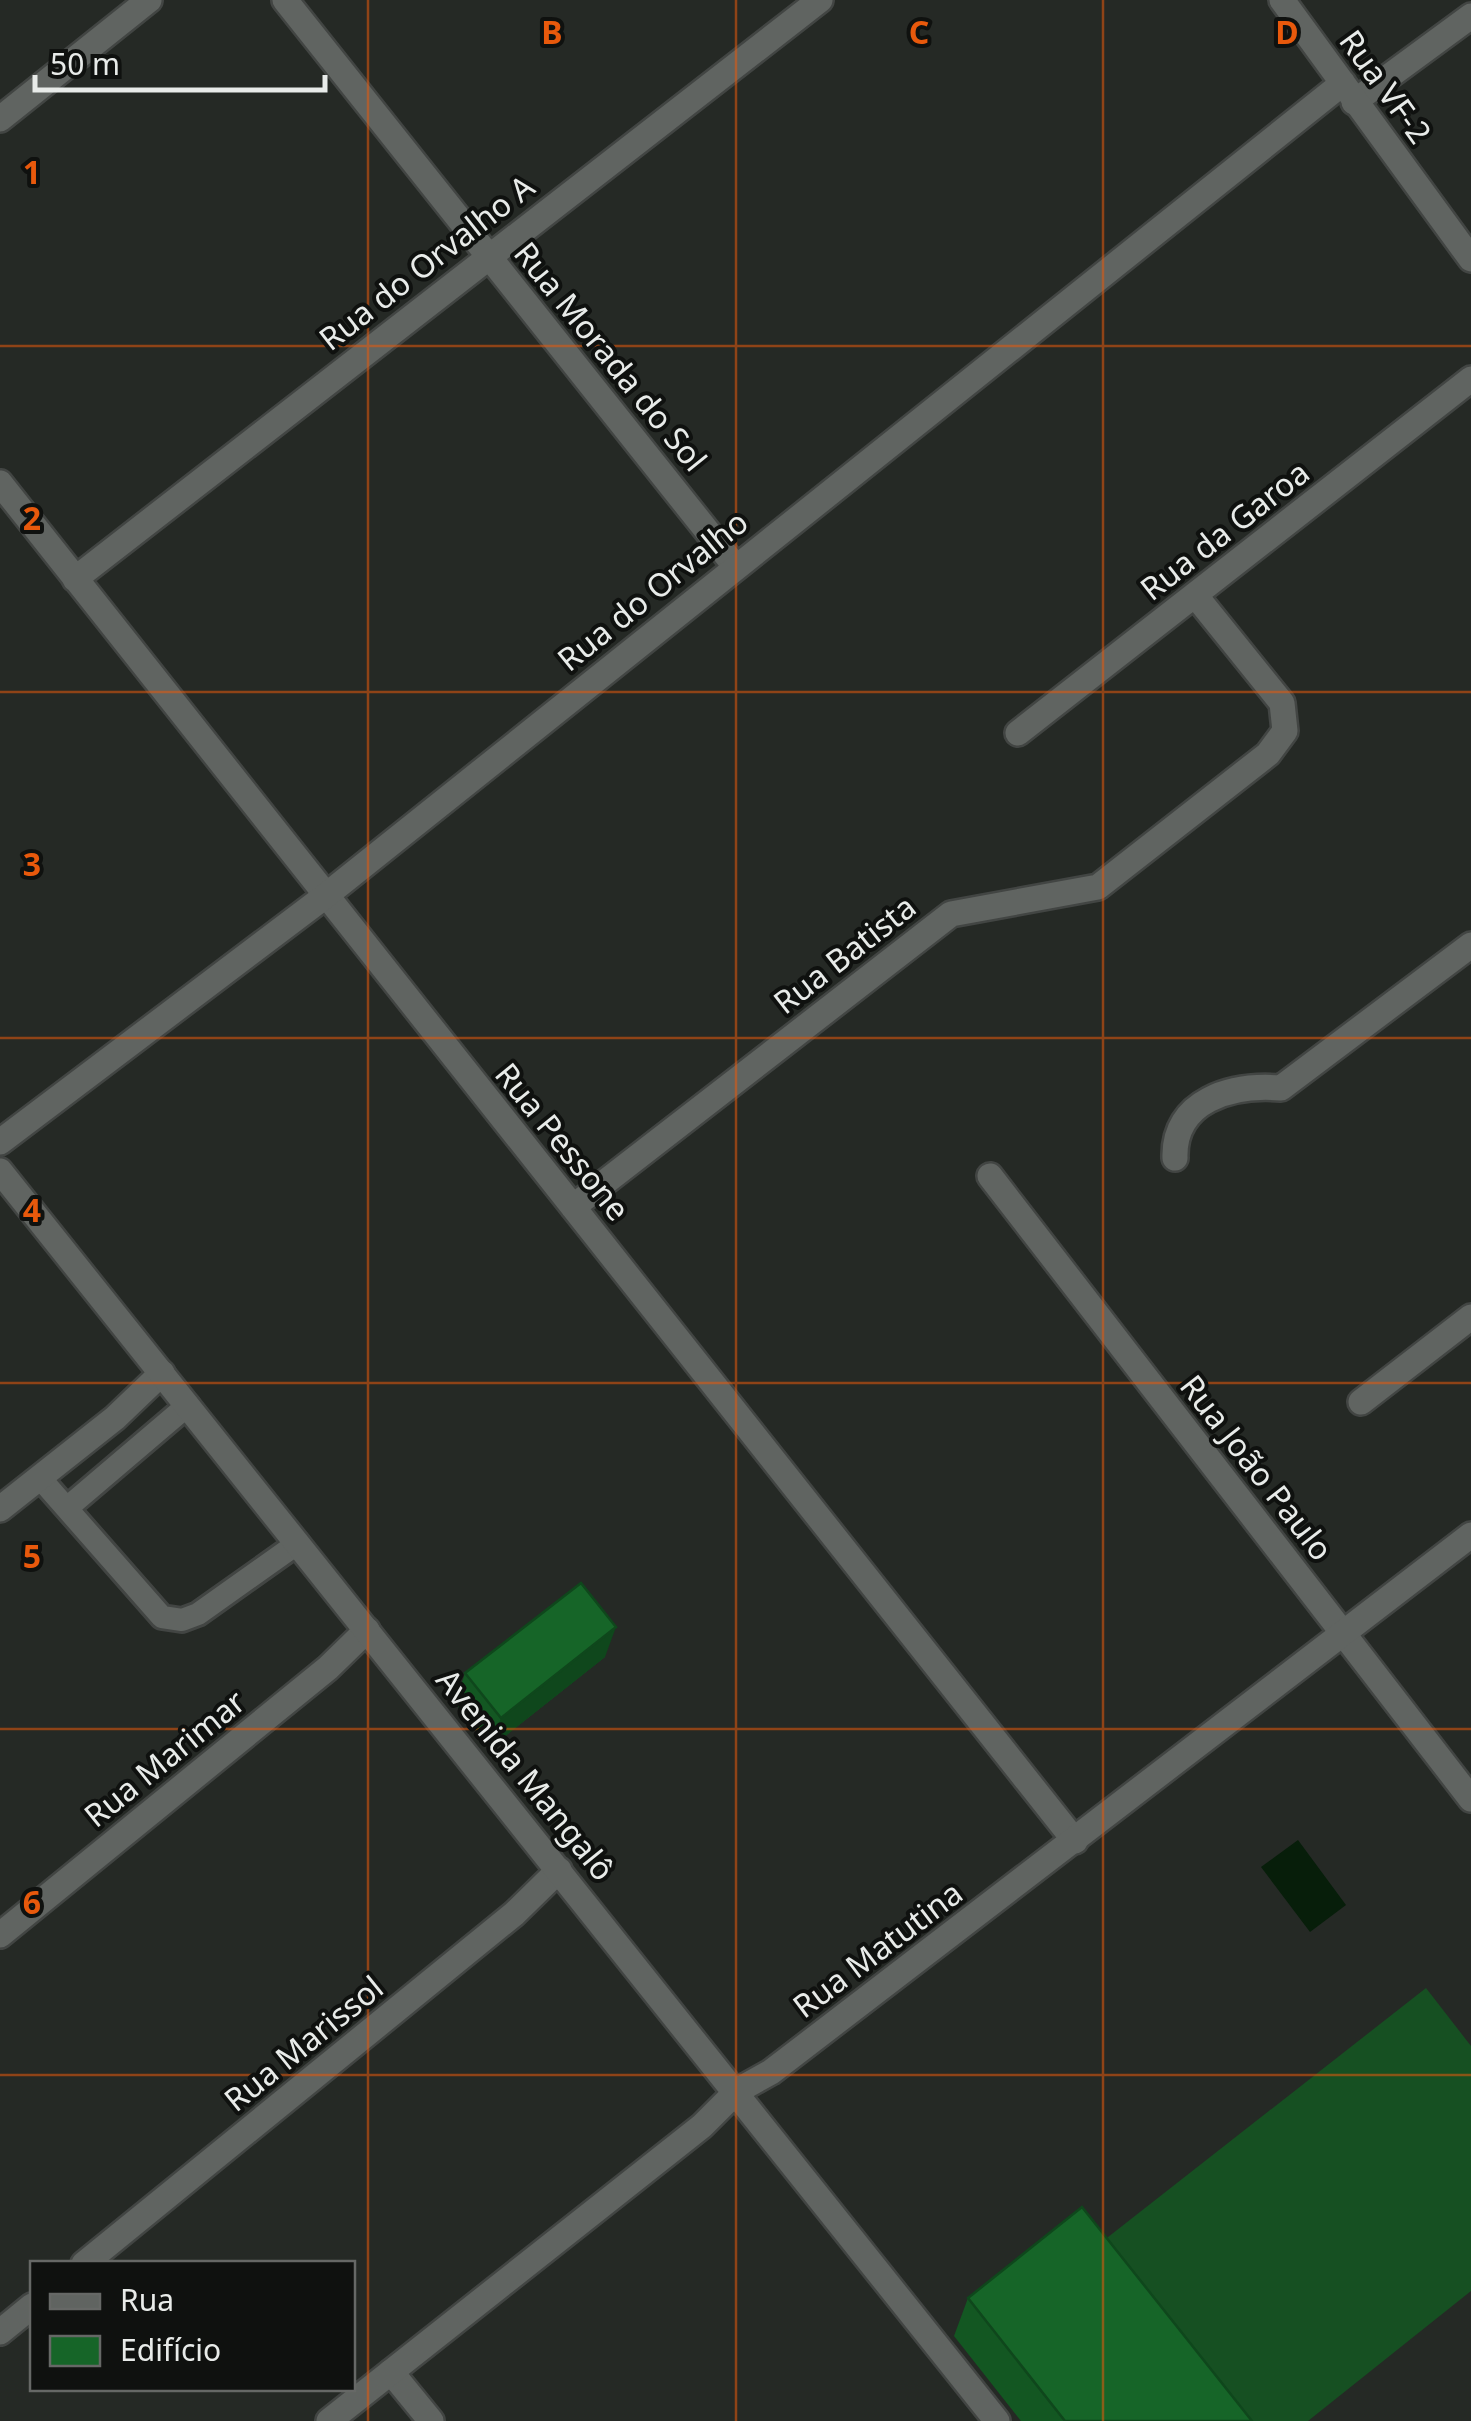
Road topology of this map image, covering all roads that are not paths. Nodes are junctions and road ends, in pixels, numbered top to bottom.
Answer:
1 (150, 0) edge
2 (285, 0) edge
3 (820, 0) edge
4 (1282, 0) edge
5 (1471, 16) edge
6 (1348, 93) junction
7 (0, 119) edge
8 (489, 256) junction
9 (1471, 259) edge
10 (1471, 379) edge
11 (0, 483) edge
12 (735, 566) junction
13 (75, 578) junction
14 (1195, 596) junction
15 (1018, 733) dead end
16 (324, 897) junction
17 (1471, 945) edge
18 (0, 1142) edge
19 (1175, 1158) dead end
20 (0, 1171) edge
21 (990, 1176) dead end
22 (572, 1207) junction
23 (1471, 1317) edge
24 (162, 1373) junction
25 (1361, 1402) dead end
26 (188, 1405) junction
27 (40, 1478) junction
28 (67, 1508) junction
29 (0, 1509) edge
30 (1471, 1535) edge
31 (298, 1543) junction
32 (367, 1630) junction
33 (1342, 1632) junction
34 (1471, 1799) edge
35 (1075, 1840) junction
36 (560, 1870) junction
37 (0, 1935) edge
38 (737, 2091) junction
39 (88, 2261) edge
40 (30, 2308) edge
41 (0, 2332) edge
42 (391, 2372) junction
43 (329, 2421) edge
44 (430, 2421) edge
45 (997, 2421) edge

1 - 7 street
2 - 8 street, Rua Morada do Sol
3 - 8 street, Rua do Orvalho A
4 - 6 street, Rua VF-2
5 - 6 street, Rua do Orvalho
6 - 9 street, Rua VF-2
6 - 12 street, Rua do Orvalho
8 - 12 street, Rua Morada do Sol
8 - 13 street, Rua do Orvalho A
10 - 14 street, Rua da Garoa
11 - 13 street, Rua Pessone
12 - 16 street, Rua do Orvalho
13 - 16 street, Rua Pessone
14 - 15 street, Rua da Garoa
14 - 22 street, Rua Batista
16 - 18 street, Rua do Orvalho
16 - 22 street, Rua Pessone
17 - 19 street
20 - 24 street, Avenida Mangalô
21 - 33 street, Rua João Paulo
22 - 35 street, Rua Pessone
23 - 25 street
24 - 26 street, Avenida Mangalô
24 - 27 street
26 - 28 lane
26 - 31 street, Avenida Mangalô
27 - 28 lane
27 - 29 street
28 - 31 lane
30 - 33 street, Rua Matutina
31 - 32 street, Avenida Mangalô
32 - 36 street, Avenida Mangalô
32 - 37 street, Rua Marimar
33 - 34 street, Rua João Paulo
33 - 35 street, Rua Matutina
35 - 38 street, Rua Matutina
36 - 38 street, Avenida Mangalô
36 - 39 street, Rua Marissol
38 - 42 street, Rua Matutina
38 - 45 street, Avenida Mangalô
40 - 41 street
42 - 43 street, Rua Matutina
42 - 44 street

